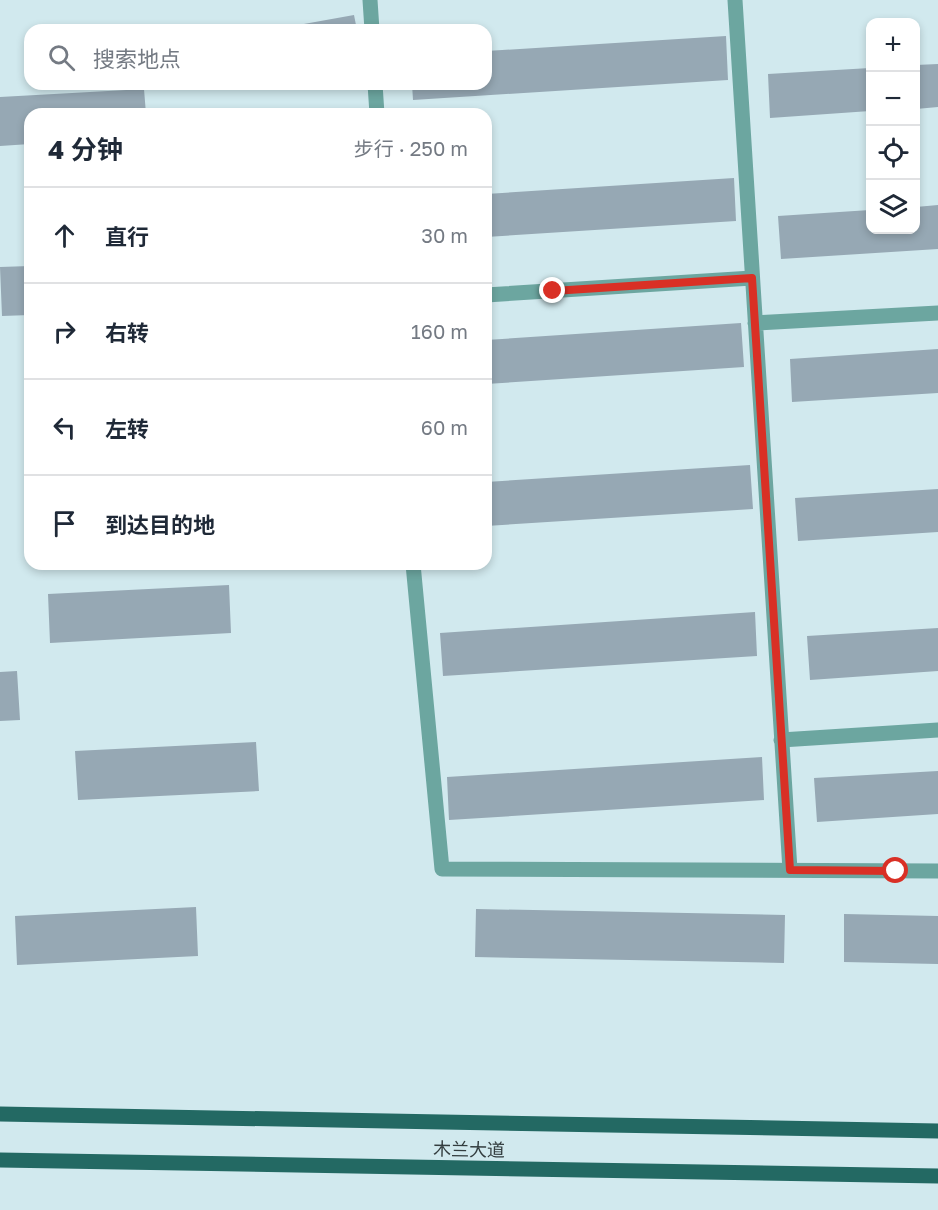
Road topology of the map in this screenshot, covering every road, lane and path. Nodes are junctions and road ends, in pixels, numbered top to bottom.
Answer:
1 (370, 0) edge
2 (735, 0) edge
3 (372, 24) edge
4 (375, 90) edge
5 (377, 108) edge
6 (752, 278) junction
7 (492, 295) edge
8 (938, 313) edge
9 (755, 323) junction
10 (414, 570) edge
11 (938, 730) edge
12 (782, 740) junction
13 (790, 870) junction
14 (938, 871) edge
15 (0, 1114) edge
16 (938, 1131) edge
17 (0, 1160) edge
18 (938, 1176) edge

1 - 3 lane
2 - 6 lane
4 - 5 lane
6 - 7 lane
6 - 9 lane
8 - 9 lane
9 - 12 lane
10 - 13 lane
11 - 12 lane
12 - 13 lane
13 - 14 lane
15 - 16 main road
17 - 18 main road, 木兰大道

